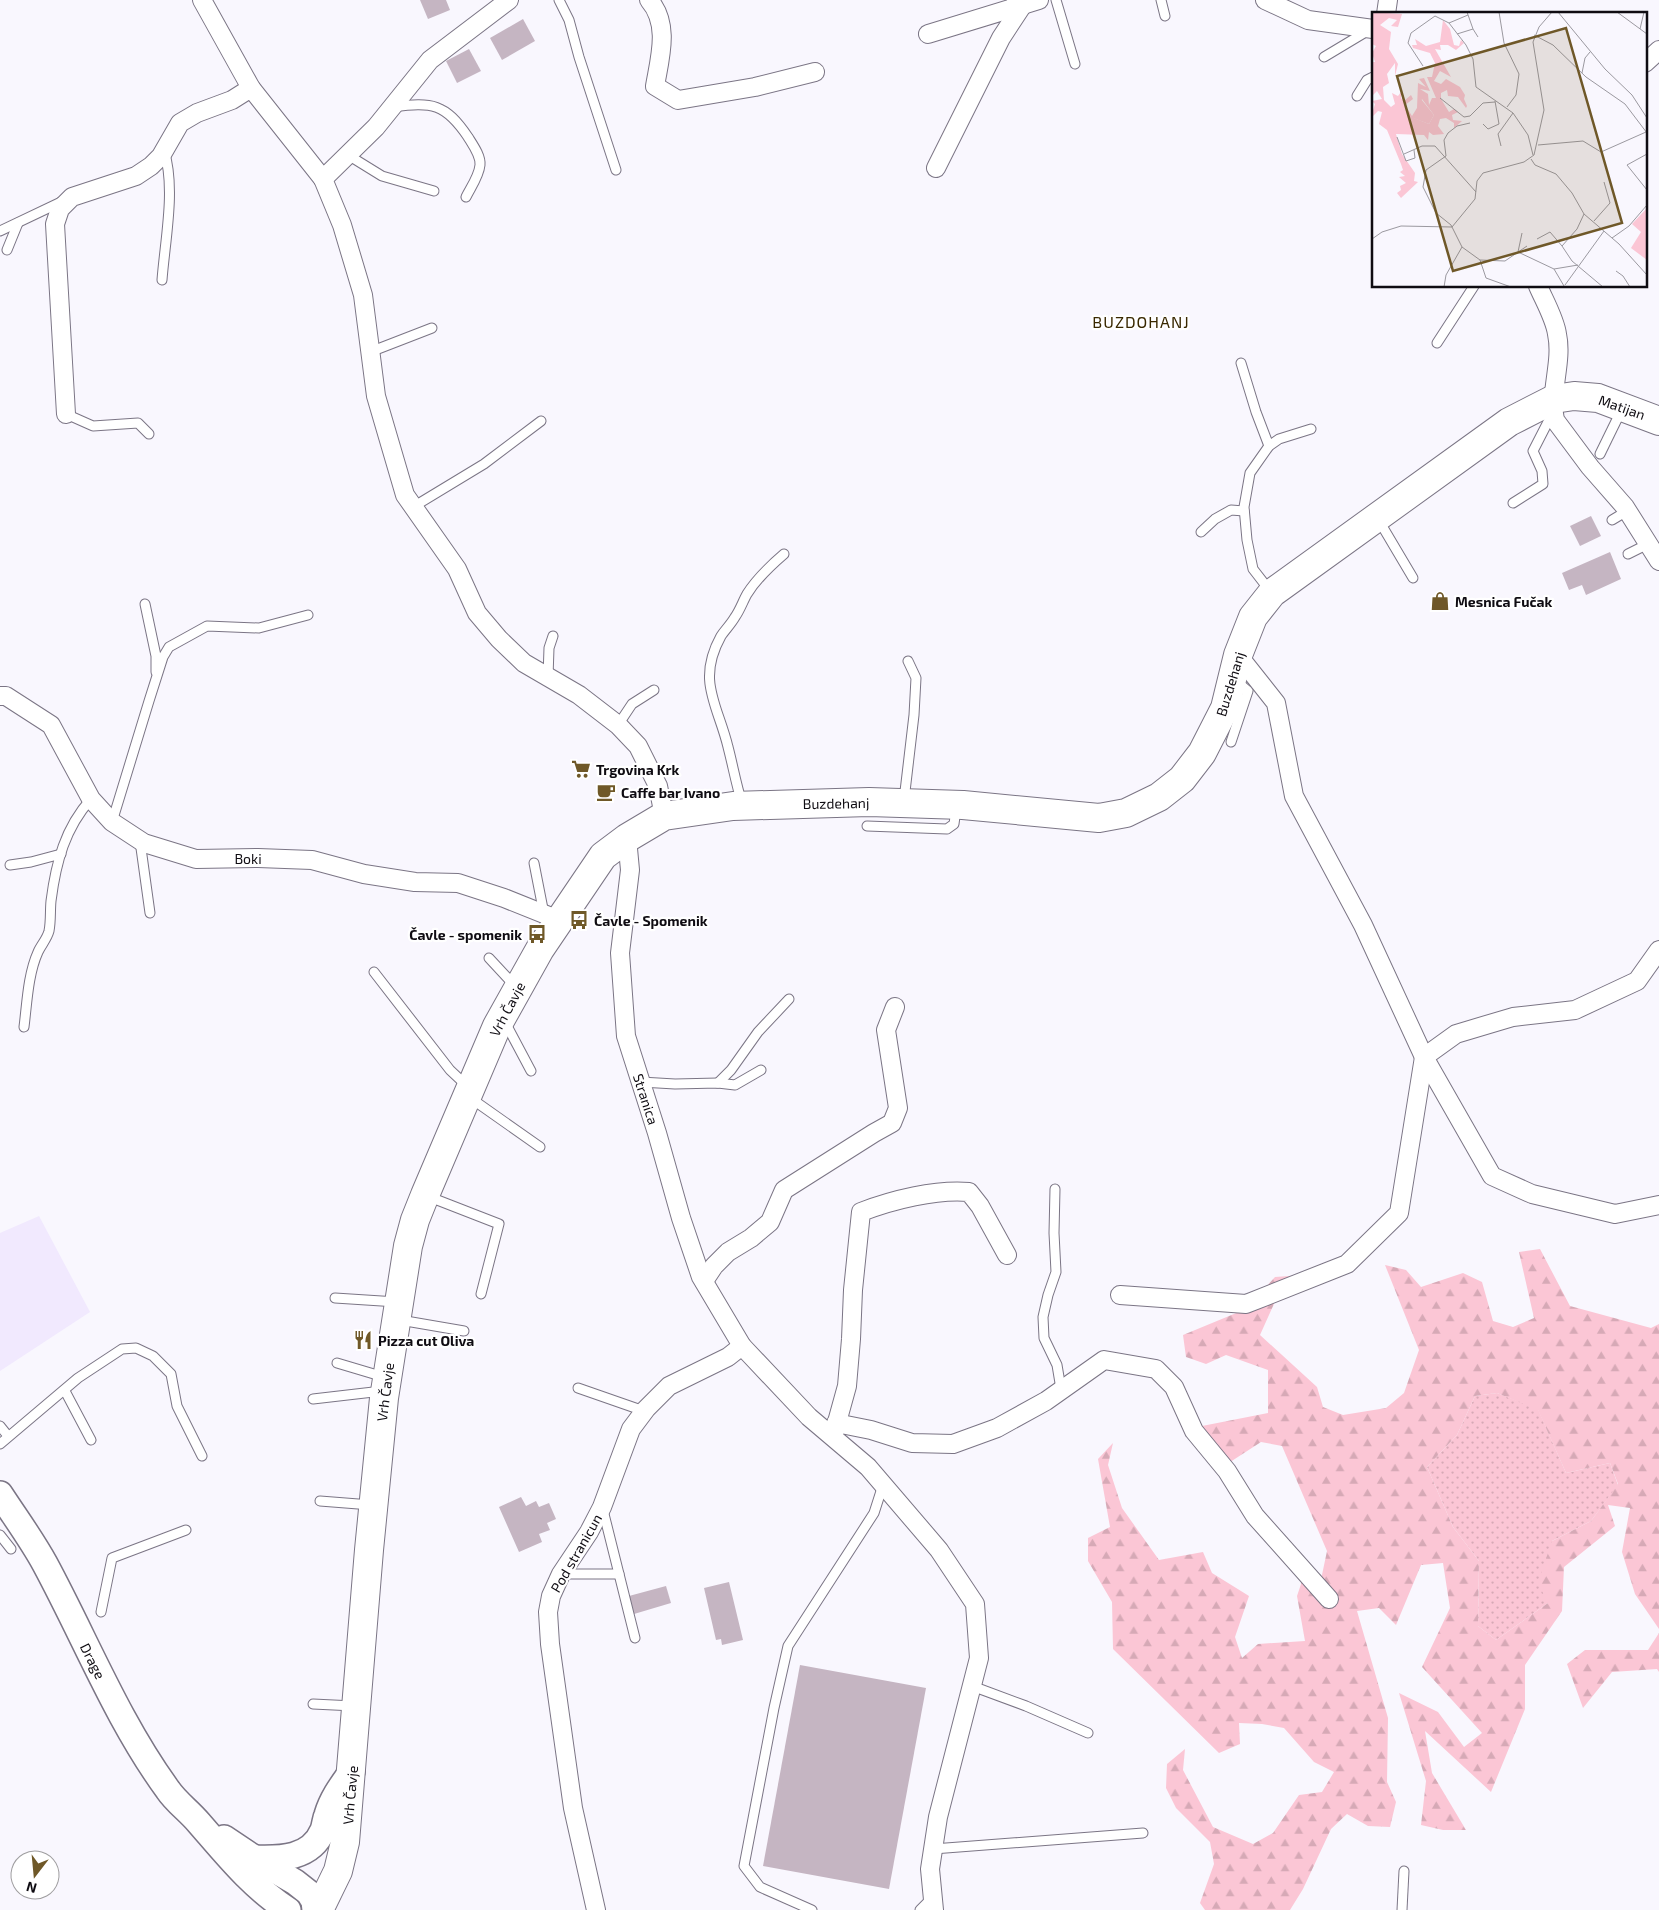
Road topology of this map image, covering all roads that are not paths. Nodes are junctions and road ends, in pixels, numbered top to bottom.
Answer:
1 (202, 0) edge
2 (510, 0) edge
3 (559, 0) edge
4 (649, 0) edge
5 (1039, 0) edge
6 (1056, 0) edge
7 (1161, 0) edge
8 (1265, 0) edge
9 (1019, 3) edge
10 (1165, 16) dead end
11 (1372, 29) edge
12 (928, 34) dead end
13 (1659, 50) edge
14 (1324, 57) dead end
15 (1646, 62) edge
16 (1075, 64) dead end
17 (815, 72) dead end
18 (1372, 78) edge
19 (251, 88) junction
20 (1357, 96) dead end
21 (391, 108) junction
22 (164, 150) junction
23 (348, 155) junction
24 (936, 168) dead end
25 (616, 170) dead end
26 (323, 179) junction
27 (434, 191) dead end
28 (72, 197) junction
29 (466, 197) dead end
30 (18, 223) junction
31 (0, 231) edge
32 (7, 250) dead end
33 (162, 280) dead end
34 (1473, 288) edge
35 (1539, 288) edge
36 (432, 328) dead end
37 (1436, 343) dead end
38 (370, 352) junction
39 (1241, 363) dead end
40 (1553, 406) junction
41 (1623, 407) junction
42 (66, 414) joint
43 (541, 421) dead end
44 (1659, 421) edge
45 (1311, 429) dead end
46 (149, 434) dead end
47 (1269, 446) junction
48 (1600, 454) dead end
49 (1513, 503) dead end
50 (414, 507) junction
51 (1244, 511) junction
52 (1627, 511) junction
53 (1377, 517) junction
54 (1612, 520) dead end
55 (1201, 532) dead end
56 (1654, 550) edge
57 (784, 554) dead end
58 (1628, 554) dead end
59 (1413, 578) dead end
60 (1272, 593) junction
61 (145, 604) dead end
62 (308, 615) dead end
63 (553, 636) dead end
64 (908, 661) dead end
65 (1235, 666) junction
66 (548, 678) junction
67 (156, 680) junction
68 (654, 690) dead end
69 (0, 696) edge
70 (618, 724) junction
71 (1231, 742) dead end
72 (91, 799) junction
73 (904, 803) junction
74 (743, 805) junction
75 (956, 805) junction
76 (664, 816) junction
77 (112, 822) junction
78 (867, 826) dead end
79 (627, 838) junction
80 (140, 840) junction
81 (61, 854) junction
82 (534, 863) dead end
83 (10, 866) dead end
84 (150, 913) dead end
85 (551, 917) junction
86 (1659, 950) edge
87 (489, 958) dead end
88 (374, 972) dead end
89 (518, 988) junction
90 (789, 1000) dead end
91 (895, 1007) dead end
92 (502, 1017) junction
93 (24, 1027) dead end
94 (1424, 1057) junction
95 (761, 1070) dead end
96 (530, 1071) dead end
97 (641, 1082) junction
98 (718, 1083) junction
99 (468, 1092) junction
100 (540, 1147) dead end
101 (1055, 1189) dead end
102 (424, 1196) junction
103 (1659, 1204) edge
104 (1007, 1254) dead end
105 (704, 1281) junction
106 (481, 1294) dead end
107 (1120, 1295) dead end
108 (335, 1298) dead end
109 (396, 1311) junction
110 (464, 1331) dead end
111 (742, 1346) junction
112 (337, 1363) dead end
113 (386, 1384) junction
114 (578, 1388) dead end
115 (1061, 1389) junction
116 (64, 1391) junction
117 (313, 1399) dead end
118 (644, 1411) junction
119 (0, 1426) edge
120 (835, 1430) junction
121 (8, 1436) junction
122 (91, 1440) dead end
123 (0, 1444) edge
124 (202, 1456) dead end
125 (884, 1485) junction
126 (0, 1494) edge
127 (320, 1501) dead end
128 (374, 1505) junction
129 (602, 1506) junction
130 (186, 1530) dead end
131 (0, 1535) edge
132 (11, 1549) dead end
133 (561, 1574) junction
134 (618, 1574) junction
135 (1329, 1600) dead end
136 (101, 1612) dead end
137 (635, 1638) dead end
138 (972, 1686) junction
139 (313, 1704) dead end
140 (356, 1706) junction
141 (1088, 1733) dead end
142 (352, 1772) junction
143 (198, 1821) junction
144 (1143, 1833) dead end
145 (933, 1849) junction
146 (254, 1858) junction
147 (1404, 1871) dead end
148 (929, 1906) edge
149 (288, 1910) edge
150 (317, 1910) edge
151 (596, 1910) edge
152 (812, 1910) edge
153 (1402, 1910) edge

1 - 19 street
2 - 21 street
3 - 25 lane
4 - 17 street
5 - 9 street
6 - 16 lane
7 - 10 lane
8 - 11 street
9 - 12 street
9 - 24 street
11 - 14 lane
13 - 15 street
18 - 20 lane
19 - 22 street
19 - 26 street
21 - 23 street
21 - 29 lane
22 - 28 street
22 - 33 lane
23 - 26 street
23 - 27 lane
26 - 38 street
28 - 30 lane
28 - 42 street
30 - 31 lane
30 - 32 lane
34 - 37 lane
35 - 40 street
36 - 38 lane
38 - 50 street
39 - 47 lane
40 - 41 main road, Matijan
40 - 49 lane
40 - 52 street
40 - 53 main road, Buzdehanj
41 - 44 main road, Matijan
41 - 48 lane
42 - 46 lane
43 - 50 lane
45 - 47 lane
47 - 51 lane
50 - 66 street
51 - 55 lane
51 - 60 lane
52 - 54 lane
52 - 56 street
53 - 59 lane
53 - 60 main road, Buzdehanj
56 - 58 lane
57 - 74 lane
60 - 65 main road, Buzdehanj
61 - 67 lane
62 - 67 lane
63 - 66 lane
64 - 73 lane
65 - 71 lane
65 - 75 main road, Buzdehanj
65 - 94 street
66 - 70 street
67 - 77 lane
68 - 70 lane
69 - 72 street, Boki
70 - 76 street
72 - 77 street, Boki
72 - 81 lane
73 - 74 main road, Buzdehanj
73 - 75 main road, Buzdehanj
74 - 76 main road, Buzdehanj
75 - 78 lane
76 - 79 main road, Buzdehanj
77 - 80 street, Boki
79 - 85 main road, Vrh Čavje
79 - 97 street, Stranica
80 - 84 lane
80 - 85 street, Boki
81 - 83 lane
81 - 93 lane
82 - 85 lane
85 - 89 main road, Vrh Čavje
86 - 94 street
87 - 89 lane
88 - 99 lane
89 - 92 main road, Vrh Čavje
90 - 98 lane
91 - 105 street
92 - 96 lane
92 - 99 main road, Vrh Čavje
94 - 103 street
94 - 107 street
95 - 98 lane
97 - 98 lane
97 - 105 street, Stranica
99 - 100 lane
99 - 102 main road, Vrh Čavje
101 - 115 lane
102 - 106 lane
102 - 109 main road, Vrh Čavje
104 - 120 street
105 - 111 street, Stranica
108 - 109 lane
109 - 110 lane
109 - 113 main road, Vrh Čavje
111 - 118 street, Pod stranicun
111 - 120 street, Stranica
112 - 113 lane
113 - 117 lane
113 - 128 main road, Vrh Čavje
114 - 118 lane
115 - 120 street
115 - 135 street
116 - 121 lane
116 - 122 lane
116 - 124 lane
118 - 129 street, Pod stranicun
119 - 121 lane
120 - 125 street, Stranica
121 - 123 lane
125 - 138 street, Stranica
125 - 152 lane
126 - 143 main road, Drage
127 - 128 lane
128 - 140 main road, Vrh Čavje
129 - 133 street, Pod stranicun
129 - 134 lane
130 - 136 lane
131 - 132 lane
133 - 134 lane
133 - 151 street, Pod stranicun
134 - 137 lane
138 - 141 lane
138 - 145 street, Stranica
139 - 140 lane
140 - 142 main road, Vrh Čavje
142 - 146 main road
142 - 150 main road, Vrh Čavje
143 - 146 main road, Drage
143 - 149 main road, Drage
144 - 145 lane
145 - 148 street, Stranica
146 - 150 main road, Drage
147 - 153 lane

